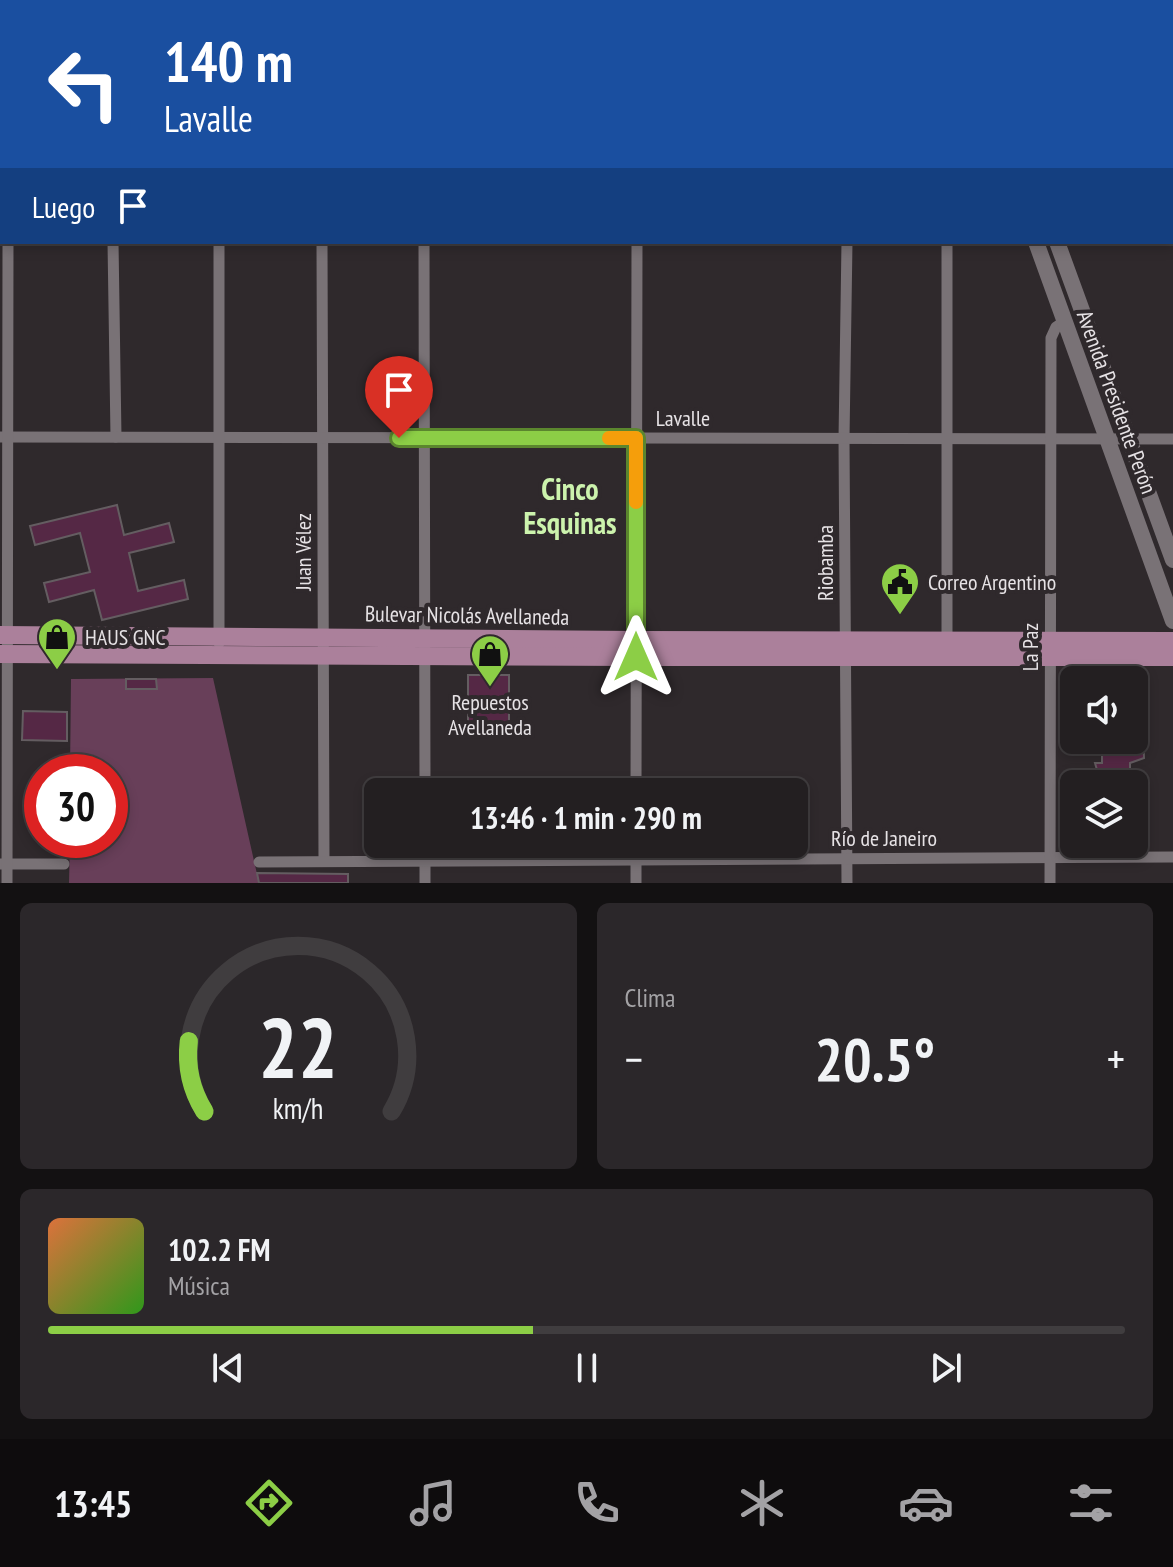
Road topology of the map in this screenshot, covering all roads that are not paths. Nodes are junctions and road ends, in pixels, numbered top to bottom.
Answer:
1 (8, 244) edge
2 (113, 244) edge
3 (219, 244) edge
4 (322, 244) edge
5 (424, 244) edge
6 (637, 244) edge
7 (847, 244) edge
8 (947, 244) edge
9 (1037, 244) edge
10 (1058, 244) edge
11 (1065, 321) junction
12 (4, 437) edge
13 (116, 437) junction
14 (219, 437) junction
15 (323, 438) junction
16 (425, 438) junction
17 (636, 438) junction
18 (844, 439) junction
19 (946, 439) junction
20 (1051, 439) junction
21 (1107, 439) junction
22 (1129, 439) junction
23 (1173, 439) edge
24 (1173, 560) edge
25 (1173, 621) edge
26 (947, 640) junction
27 (1173, 641) edge
28 (4, 645) edge
29 (219, 646) junction
30 (323, 646) junction
31 (425, 647) junction
32 (1050, 648) junction
33 (636, 649) junction
34 (846, 649) junction
35 (1173, 657) edge
36 (425, 778) edge
37 (636, 778) edge
38 (1173, 857) edge
39 (847, 858) junction
40 (1050, 858) junction
41 (636, 859) junction
42 (324, 861) junction
43 (425, 861) junction
44 (259, 862) dead end
45 (4, 864) edge
46 (64, 864) dead end
47 (7, 883) edge
48 (425, 883) edge
49 (636, 883) edge
50 (847, 883) edge
51 (1050, 883) edge

1 - 12 street
2 - 13 street
3 - 14 street
4 - 15 street, Juan Vélez
5 - 16 street
6 - 17 street
7 - 18 street, Riobamba
8 - 19 street
9 - 11 main road, Avenida Presidente Perón
10 - 22 main road, Avenida Presidente Perón
11 - 20 street, La Paz
11 - 21 main road, Avenida Presidente Perón
12 - 13 street, Lavalle
12 - 28 street
13 - 14 street, Lavalle
14 - 15 street, Lavalle
14 - 29 street
15 - 16 street, Lavalle
15 - 30 street, Juan Vélez
16 - 17 street, Lavalle
16 - 31 street
17 - 18 street, Lavalle
17 - 33 street
18 - 19 street, Lavalle
18 - 34 street, Riobamba
19 - 20 street, Lavalle
19 - 26 street
20 - 21 street, Lavalle
20 - 32 street, La Paz
21 - 22 street, Lavalle
21 - 25 main road, Avenida Presidente Perón
22 - 23 street, Lavalle
22 - 24 main road, Avenida Presidente Perón
26 - 32 main road, Bulevar Nicolás Avellaneda
26 - 34 main road, Bulevar Nicolás Avellaneda
27 - 32 main road, Bulevar Nicolás Avellaneda
28 - 29 main road, Bulevar Nicolás Avellaneda
28 - 45 street
29 - 30 main road, Bulevar Nicolás Avellaneda
30 - 31 main road, Bulevar Nicolás Avellaneda
30 - 42 street, Juan Vélez
31 - 33 main road, Bulevar Nicolás Avellaneda
31 - 36 street
32 - 34 main road, Bulevar Nicolás Avellaneda
32 - 35 main road, Bulevar Nicolás Avellaneda
32 - 40 street, La Paz
33 - 34 main road, Bulevar Nicolás Avellaneda
33 - 37 street
34 - 39 street, Riobamba
38 - 40 street, Río de Janeiro
39 - 40 street, Río de Janeiro
39 - 41 street, Río de Janeiro
39 - 50 street, Riobamba
40 - 51 street, La Paz
41 - 43 street, Río de Janeiro
41 - 49 street
42 - 43 street, Río de Janeiro
42 - 44 street, Río de Janeiro
43 - 48 street
45 - 46 street
45 - 47 street

